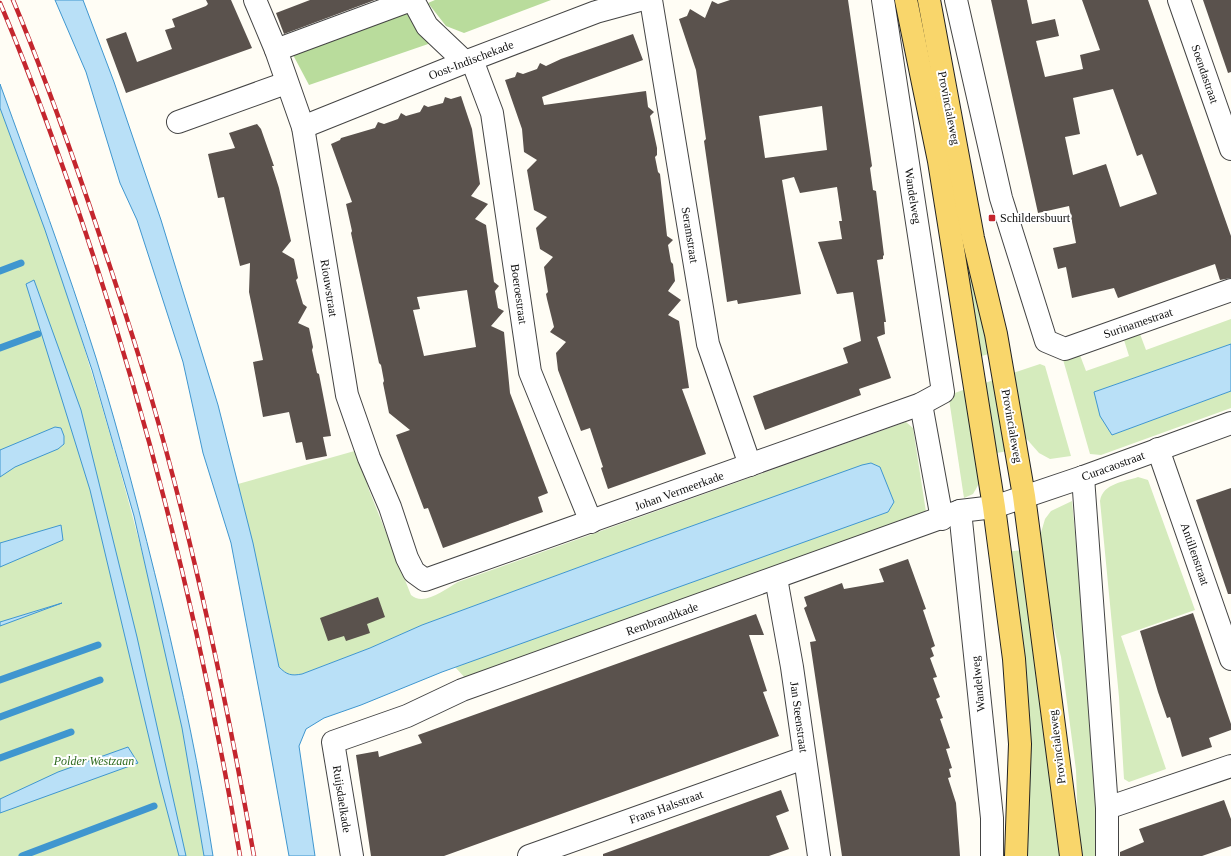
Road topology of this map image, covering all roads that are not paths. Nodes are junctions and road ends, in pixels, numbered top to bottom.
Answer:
1 (255, 0) edge
2 (412, 0) edge
3 (640, 0) edge
4 (651, 0) edge
5 (883, 0) edge
6 (906, 0) edge
7 (929, 0) edge
8 (956, 0) edge
9 (1179, 0) edge
10 (590, 6) edge
11 (276, 50) junction
12 (469, 61) junction
13 (286, 83) junction
14 (178, 122) dead end
15 (303, 127) junction
16 (1230, 145) edge
17 (1231, 290) edge
18 (943, 392) joint
19 (922, 404) junction
20 (1231, 423) edge
21 (1158, 449) junction
22 (750, 465) junction
23 (1083, 477) junction
24 (1024, 496) junction
25 (994, 507) junction
26 (951, 515) junction
27 (591, 522) junction
28 (414, 572) joint
29 (776, 578) junction
30 (1231, 659) edge
31 (333, 742) joint
32 (804, 758) junction
33 (1231, 766) edge
34 (1107, 808) junction
35 (352, 856) edge
36 (529, 856) edge
37 (819, 856) edge
38 (992, 856) edge
39 (1016, 856) edge
40 (1071, 856) edge
41 (1107, 856) edge

1 - 11 street, Riouwstraat
2 - 11 street
2 - 12 street
3 - 10 street, Oost-Indischekade
4 - 22 street, Seramstraat
5 - 18 street, Wandelweg
6 - 25 main road, Provincialeweg
7 - 24 main road, Provincialeweg
8 - 17 street, Surinamestraat
9 - 16 street, Soendastraat
10 - 12 street, Oost-Indischekade
11 - 13 street, Riouwstraat
12 - 15 street, Oost-Indischekade
12 - 27 street, Boeroestraat
13 - 14 street
13 - 15 street, Riouwstraat
15 - 28 street, Riouwstraat
18 - 19 street, Johan Vermeerkade
19 - 22 street, Johan Vermeerkade
19 - 26 street, Wandelweg
20 - 21 street, Curacaostraat
21 - 23 street, Curacaostraat
21 - 30 street, Antillenstraat
22 - 27 street, Johan Vermeerkade
23 - 24 street, Curacaostraat
23 - 34 street
24 - 25 street, Curacaostraat
24 - 40 main road, Provincialeweg
25 - 26 street, Rembrandtkade
25 - 39 main road, Provincialeweg
26 - 29 street, Rembrandtkade
26 - 38 street, Wandelweg
27 - 28 street, Johan Vermeerkade
29 - 31 street, Rembrandtkade
29 - 32 street, Jan Steenstraat
31 - 35 street, Ruijsdaelkade
32 - 36 street, Frans Halsstraat
32 - 37 street, Jan Steenstraat
33 - 34 street
34 - 41 street

